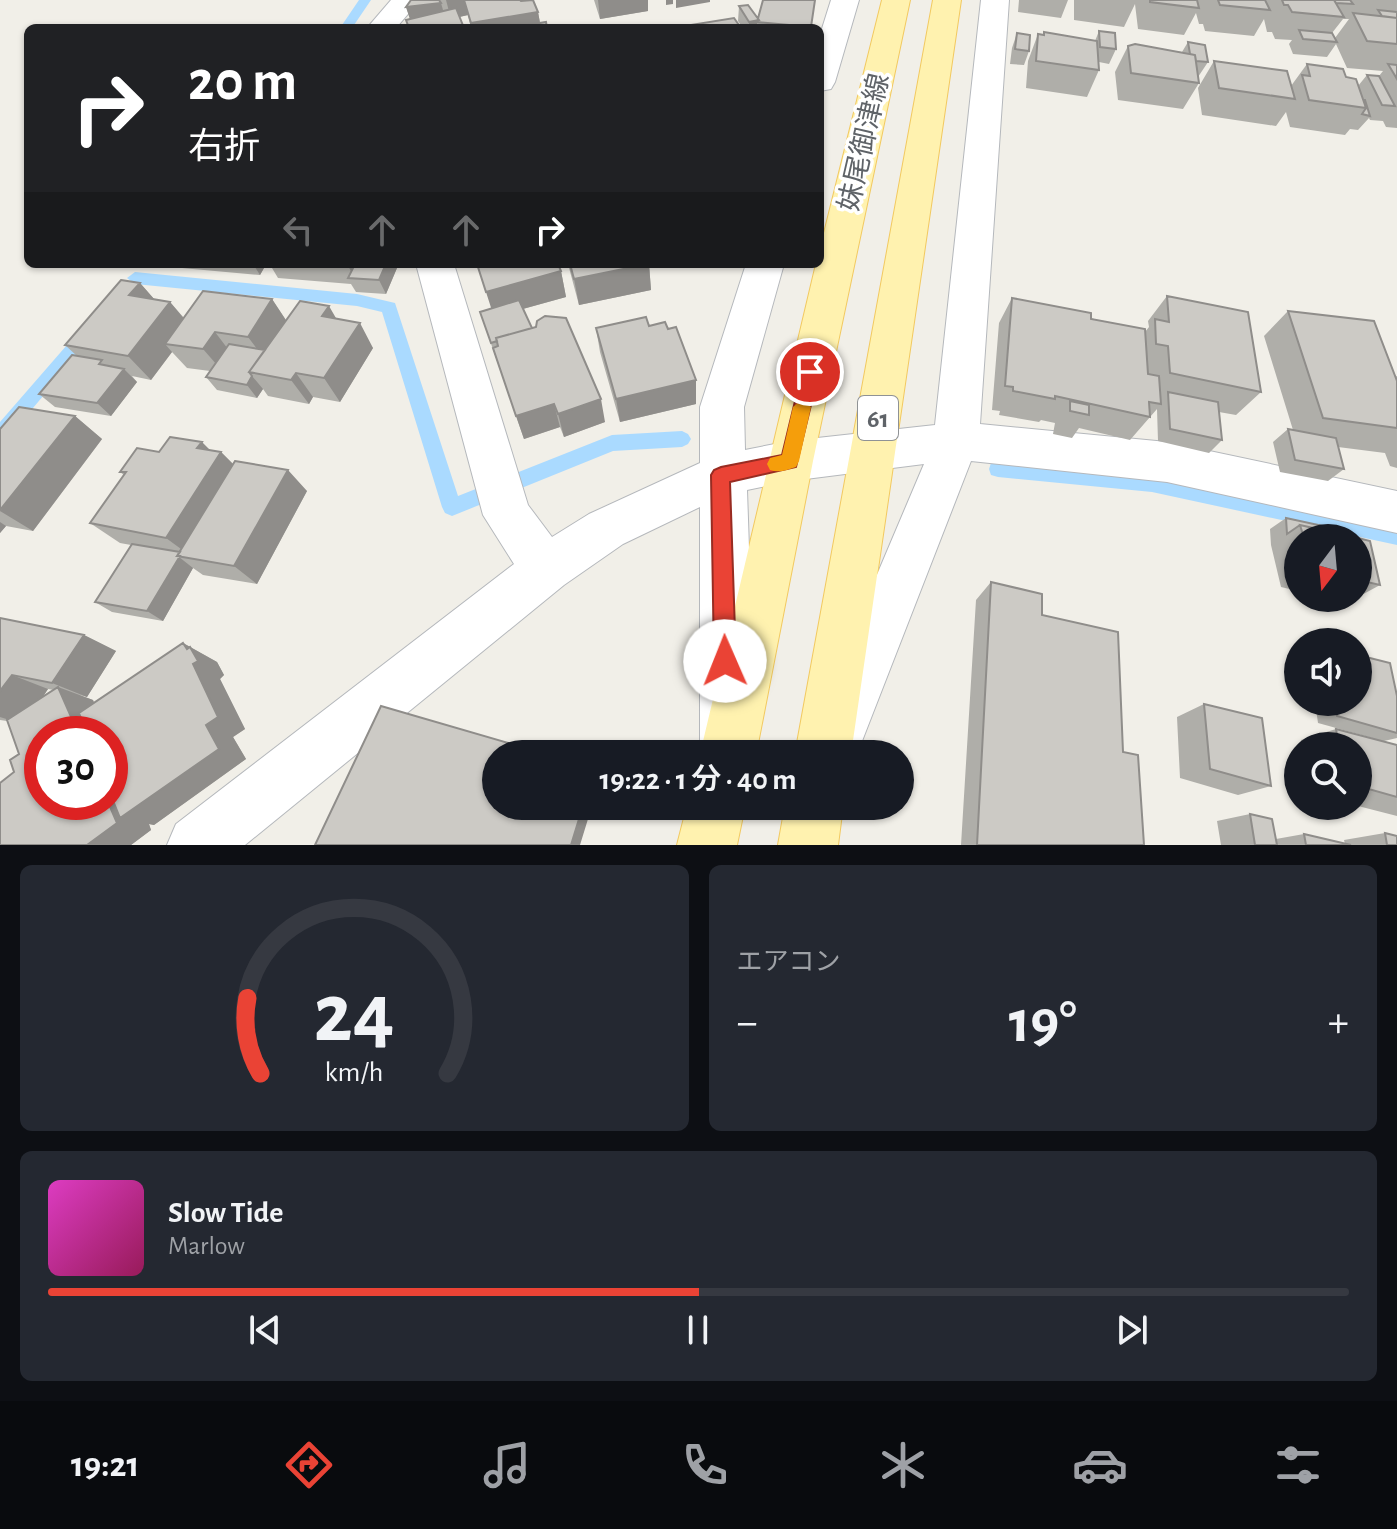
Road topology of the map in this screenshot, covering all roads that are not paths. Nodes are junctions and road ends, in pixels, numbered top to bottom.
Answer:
1 (406, 0) edge
2 (845, 0) edge
3 (896, 0) edge
4 (947, 0) edge
5 (995, 0) edge
6 (385, 24) edge
7 (824, 69) edge
8 (436, 268) edge
9 (764, 268) edge
10 (956, 441) junction
11 (873, 449) junction
12 (790, 461) junction
13 (721, 475) junction
14 (1397, 512) edge
15 (546, 569) junction
16 (728, 740) edge
17 (731, 740) edge
18 (828, 740) edge
19 (832, 740) edge
20 (713, 820) edge
21 (812, 820) edge
22 (197, 845) edge
23 (707, 845) edge
24 (808, 845) edge

1 - 6 street
2 - 7 street
3 - 12 main road, 妹尾御津線
4 - 11 main road, 妹尾御津線 / 61
5 - 10 street
8 - 15 street
9 - 13 street
10 - 11 street
10 - 14 street
10 - 19 street
11 - 12 street
11 - 18 main road, 妹尾御津線 / 61
12 - 13 street
12 - 17 main road, 妹尾御津線
13 - 15 street
13 - 16 street
15 - 22 street
20 - 23 main road
21 - 24 main road

